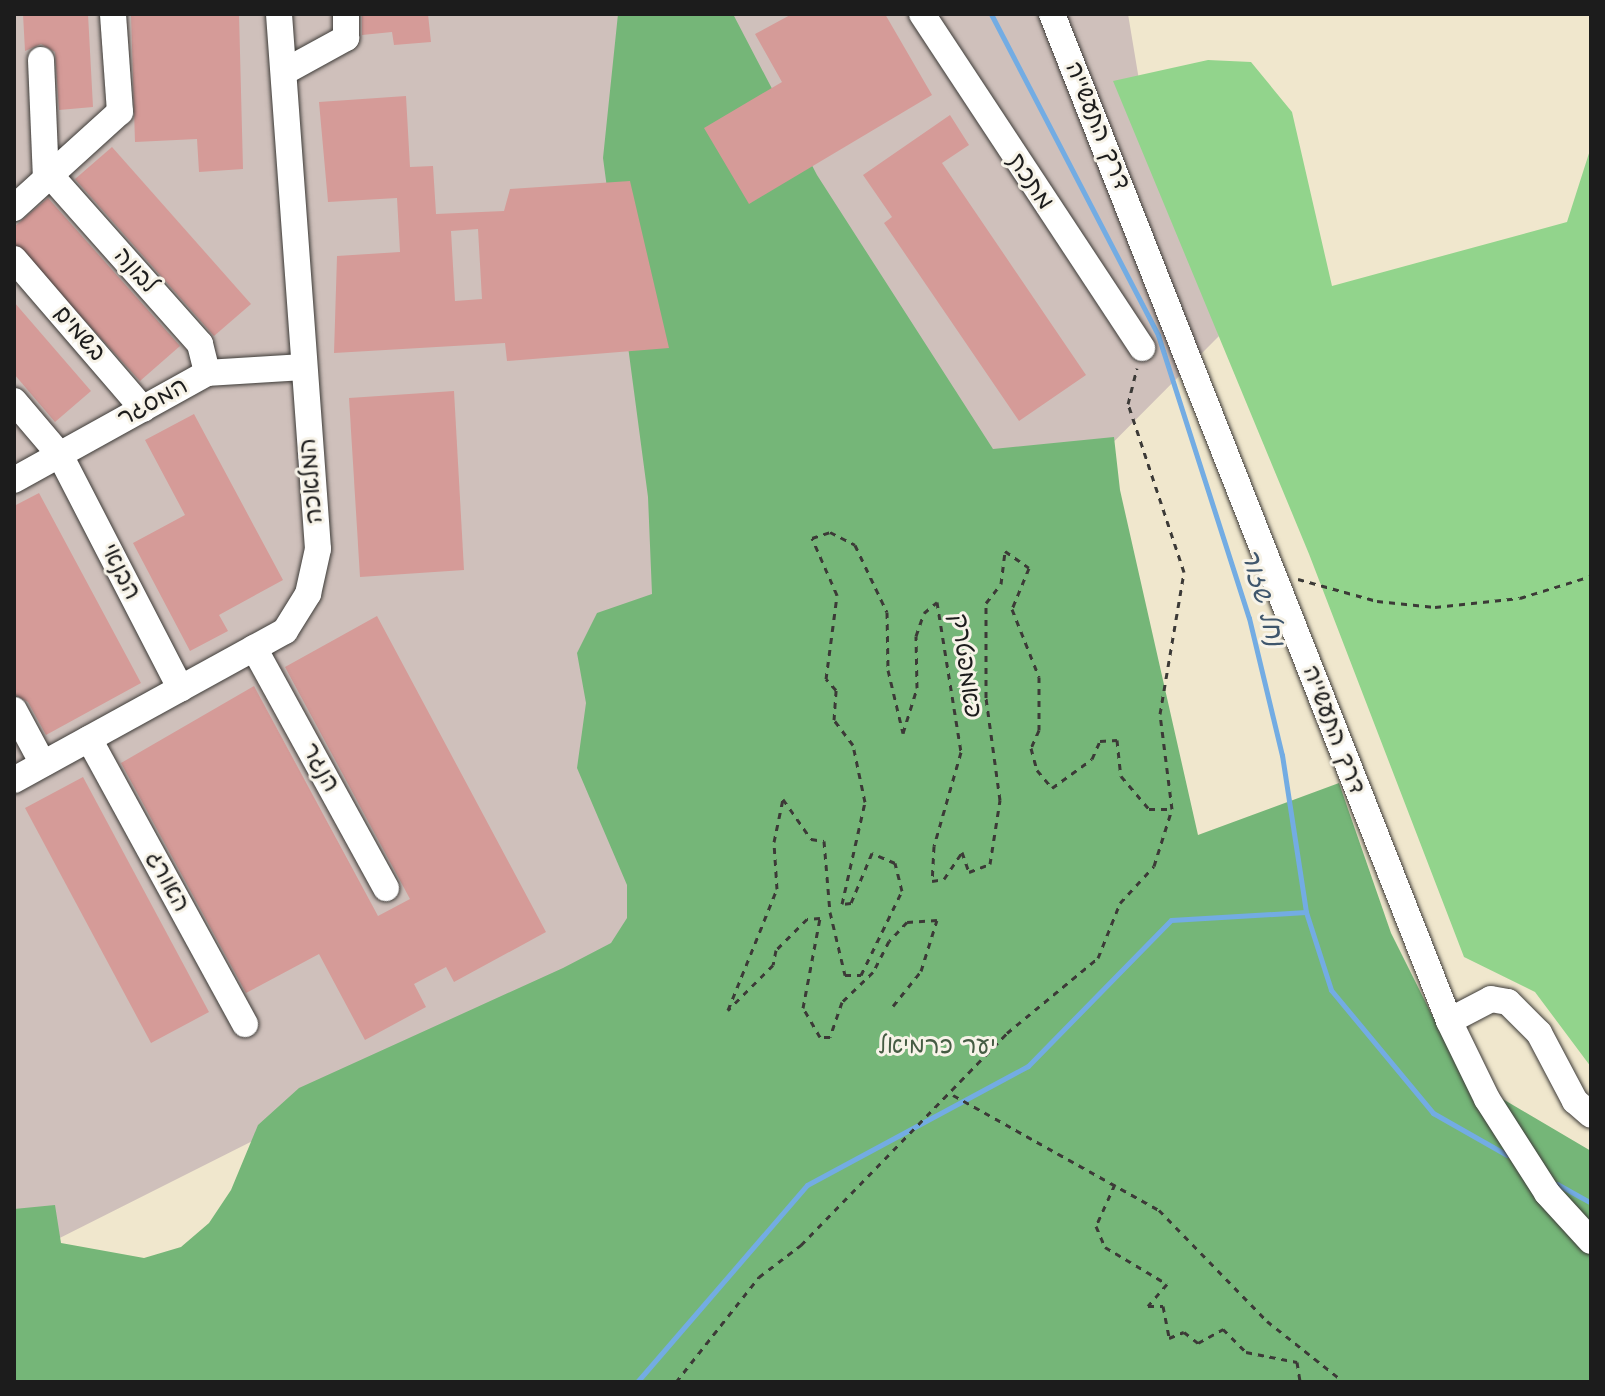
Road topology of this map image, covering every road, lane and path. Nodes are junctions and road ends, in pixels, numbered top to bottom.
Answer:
1 (113, 14) edge
2 (279, 14) edge
3 (346, 14) edge
4 (922, 14) edge
5 (1052, 14) edge
6 (41, 60) dead end
7 (284, 72) junction
8 (48, 177) junction
9 (14, 208) edge
10 (14, 259) edge
11 (1142, 348) joint
12 (303, 367) junction
13 (207, 373) junction
14 (14, 401) edge
15 (143, 409) junction
16 (60, 455) junction
17 (14, 480) edge
18 (1272, 572) junction
19 (1591, 576) edge
20 (254, 648) junction
21 (181, 689) junction
22 (14, 710) edge
23 (89, 739) junction
24 (43, 764) junction
25 (14, 780) edge
26 (1172, 809) junction
27 (386, 888) dead end
28 (893, 1006) dead end
29 (1449, 1021) junction
30 (245, 1024) dead end
31 (953, 1095) junction
32 (1591, 1115) edge
33 (1115, 1184) junction
34 (1591, 1241) edge
35 (676, 1382) edge
36 (1300, 1382) edge
37 (1344, 1382) edge

1 - 8 street
2 - 7 street, המלאכה
3 - 7 street
4 - 11 street, מתכת
5 - 18 street, דרך התעשייה
6 - 8 street
7 - 12 street, המלאכה
8 - 9 street
8 - 13 street, לבונה
10 - 15 street, בשמים
11 - 26 path
12 - 13 street, המסגר
12 - 20 street, המלאכה
13 - 15 street, המסגר
14 - 16 street, הבנאי
15 - 16 street, המסגר
16 - 17 street, המסגר
16 - 21 street, הבנאי
18 - 19 path
18 - 29 street, דרך התעשייה
20 - 21 street, המלאכה
20 - 27 street, הנגר
21 - 23 street, המלאכה
22 - 24 street
23 - 24 street, המלאכה
23 - 30 street, האורג
24 - 25 street, המלאכה
26 - 28 path, פאמפטרק
26 - 31 path
29 - 32 street
29 - 34 street, דרך התעשייה
31 - 33 path
31 - 35 path
33 - 36 path
33 - 37 path

